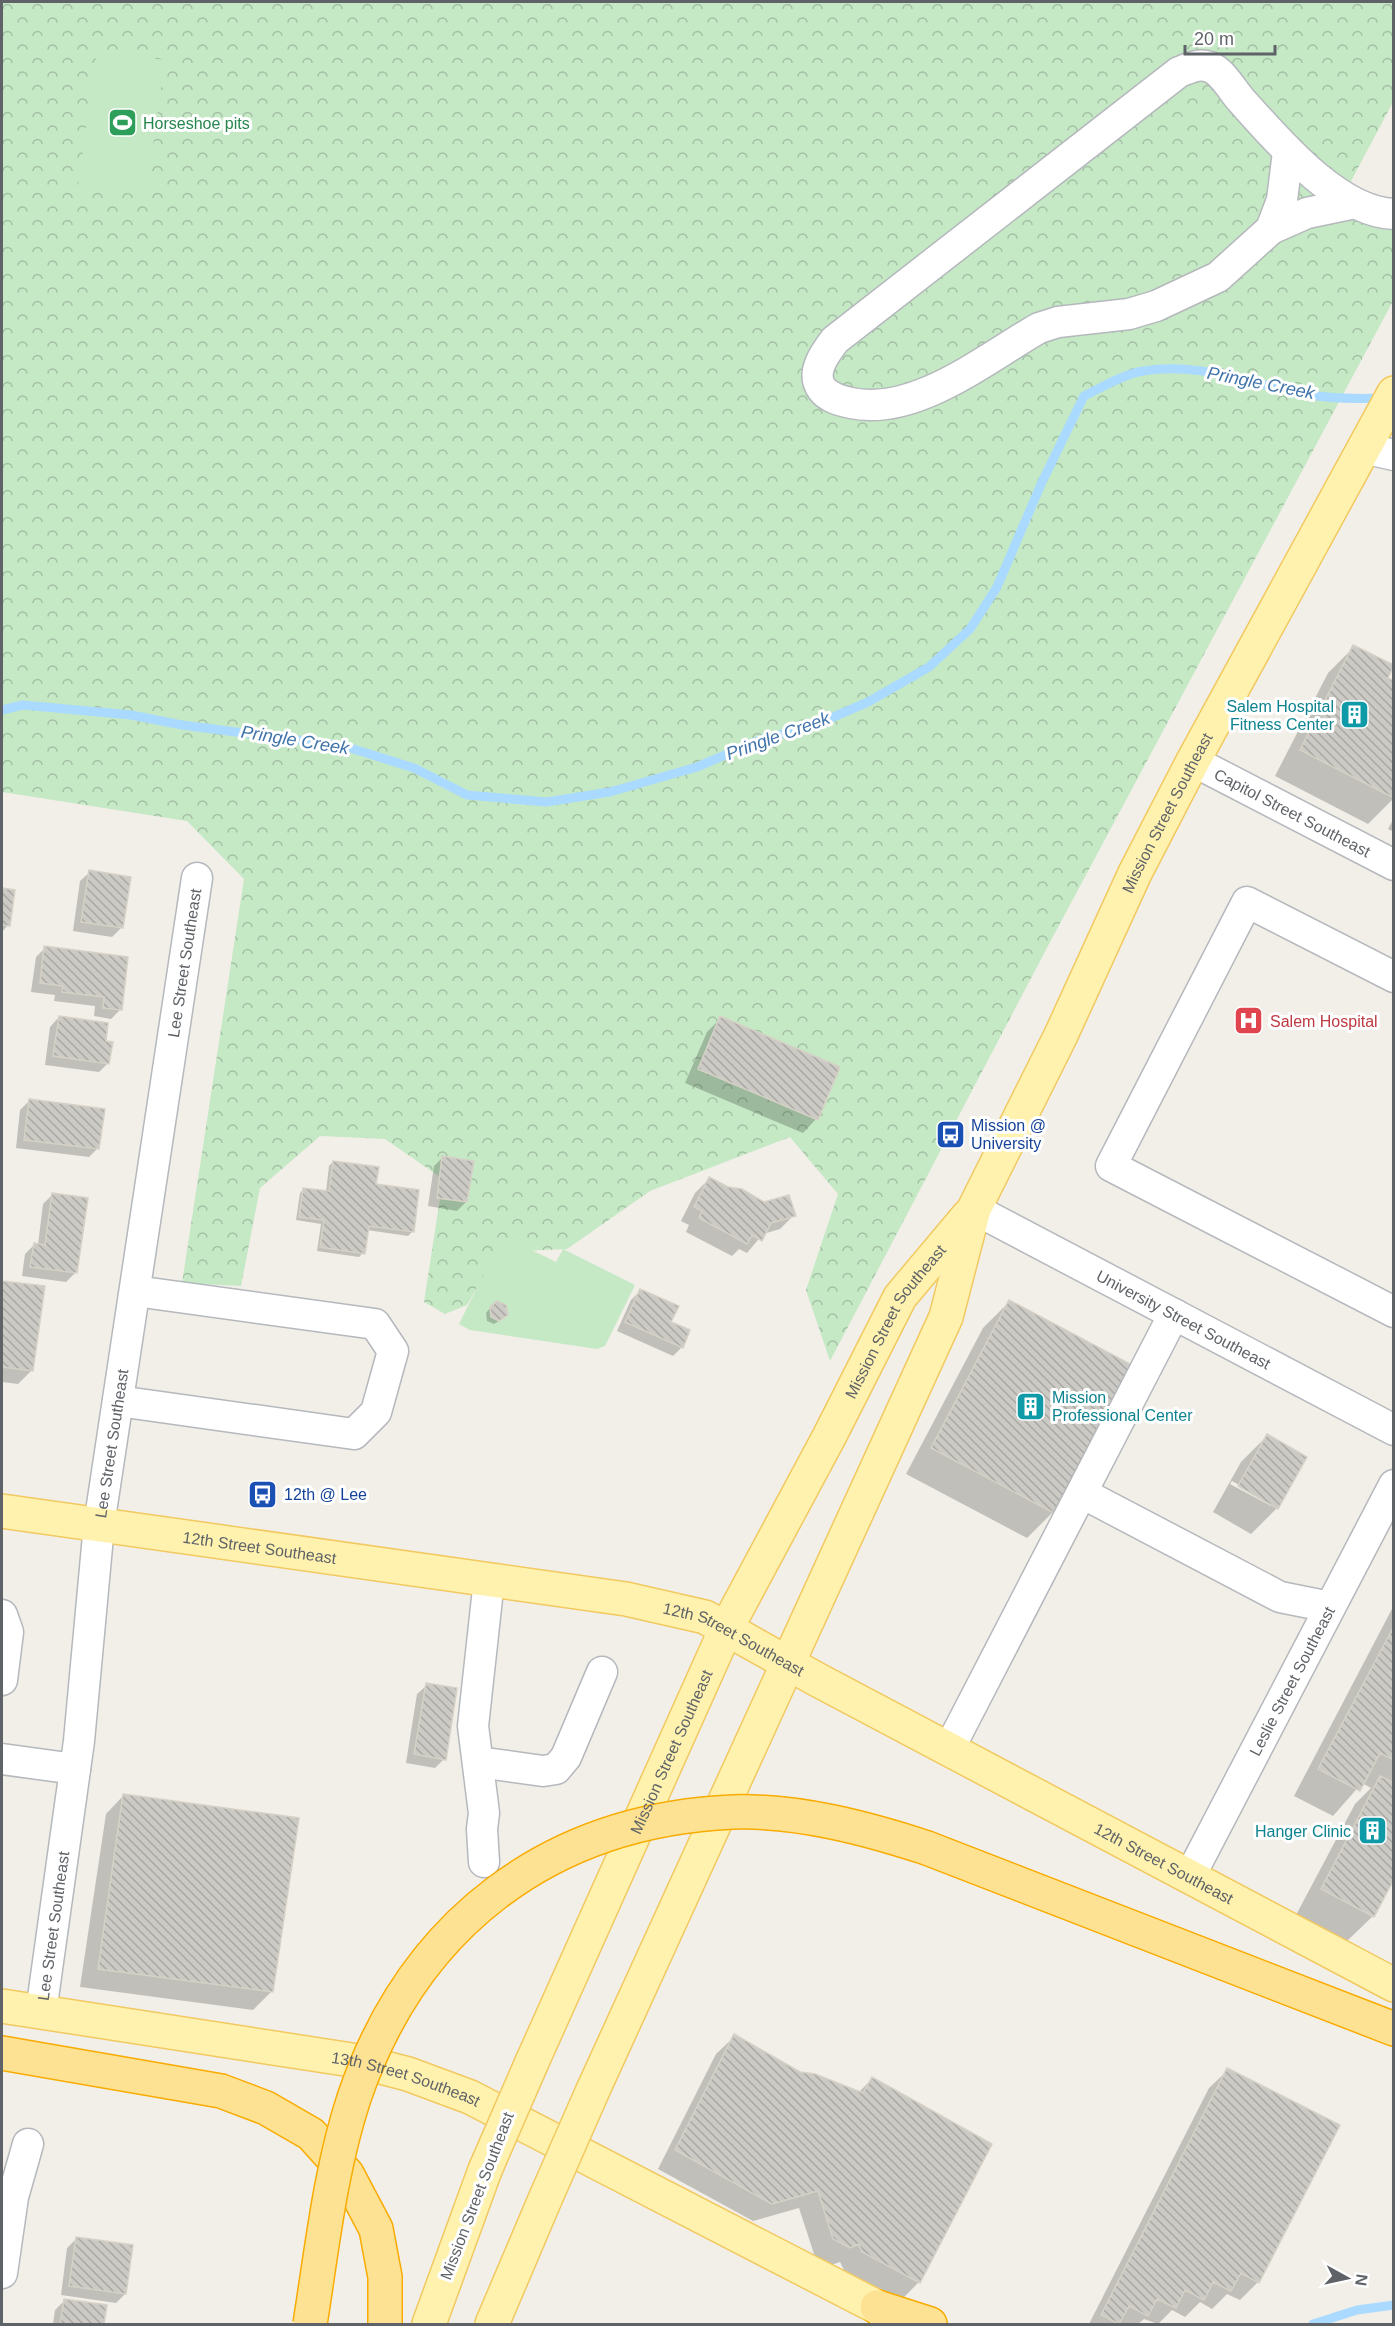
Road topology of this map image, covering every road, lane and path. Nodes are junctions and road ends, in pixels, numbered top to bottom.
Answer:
1 (1288, 152) junction
2 (1355, 203) junction
3 (1394, 214) edge
4 (1271, 229) junction
5 (1387, 405) edge
6 (1378, 452) edge
7 (1193, 762) junction
8 (1394, 865) edge
9 (197, 878) dead end
10 (1394, 977) edge
11 (974, 1209) junction
12 (135, 1291) junction
13 (1394, 1312) edge
14 (1174, 1314) junction
15 (118, 1401) junction
16 (1394, 1430) edge
17 (1394, 1485) edge
18 (1082, 1493) junction
19 (2, 1511) edge
20 (99, 1525) junction
21 (489, 1580) junction
22 (1330, 1607) junction
23 (2, 1615) edge
24 (726, 1629) junction
25 (788, 1663) junction
26 (602, 1672) dead end
27 (2, 1680) edge
28 (949, 1749) junction
29 (2, 1759) edge
30 (478, 1762) junction
31 (75, 1769) junction
32 (484, 1862) dead end
33 (1190, 1876) junction
34 (1394, 1985) edge
35 (2, 2006) edge
36 (40, 2012) junction
37 (1394, 2029) edge
38 (2, 2053) edge
39 (28, 2144) dead end
40 (2, 2273) edge
41 (386, 2316) edge
42 (890, 2316) edge
43 (310, 2325) edge
44 (429, 2325) edge
45 (492, 2325) edge
46 (930, 2325) edge

1 - 2 street
1 - 4 street
1 - 4 street
2 - 3 street
2 - 4 street
5 - 6 main road, Mission Street Southeast
6 - 7 main road, Mission Street Southeast
7 - 8 street, Capitol Street Southeast
7 - 11 main road, Mission Street Southeast
9 - 12 street, Lee Street Southeast
10 - 13 street
11 - 14 street, University Street Southeast
11 - 24 main road, Mission Street Southeast
11 - 25 main road, Mission Street Southeast
12 - 15 street, Lee Street Southeast
12 - 15 street
14 - 16 street, University Street Southeast
14 - 18 street
15 - 20 street, Lee Street Southeast
17 - 22 street, Leslie Street Southeast
18 - 22 street
18 - 28 street
19 - 20 main road, 12th Street Southeast
20 - 21 main road, 12th Street Southeast
20 - 31 street, Lee Street Southeast
21 - 24 main road, 12th Street Southeast
21 - 30 street
22 - 33 street, Leslie Street Southeast
23 - 27 street
24 - 25 main road, 12th Street Southeast
24 - 44 main road, Mission Street Southeast, bridge
25 - 28 main road, 12th Street Southeast
25 - 45 main road, Mission Street Southeast, bridge
26 - 30 street
28 - 33 main road, 12th Street Southeast
29 - 31 street
30 - 32 street
31 - 36 street, Lee Street Southeast
33 - 34 main road, 12th Street Southeast
35 - 36 main road, 13th Street Southeast
36 - 42 main road, 13th Street Southeast
37 - 43 highway, bridge
38 - 41 highway
39 - 40 street
42 - 46 highway

